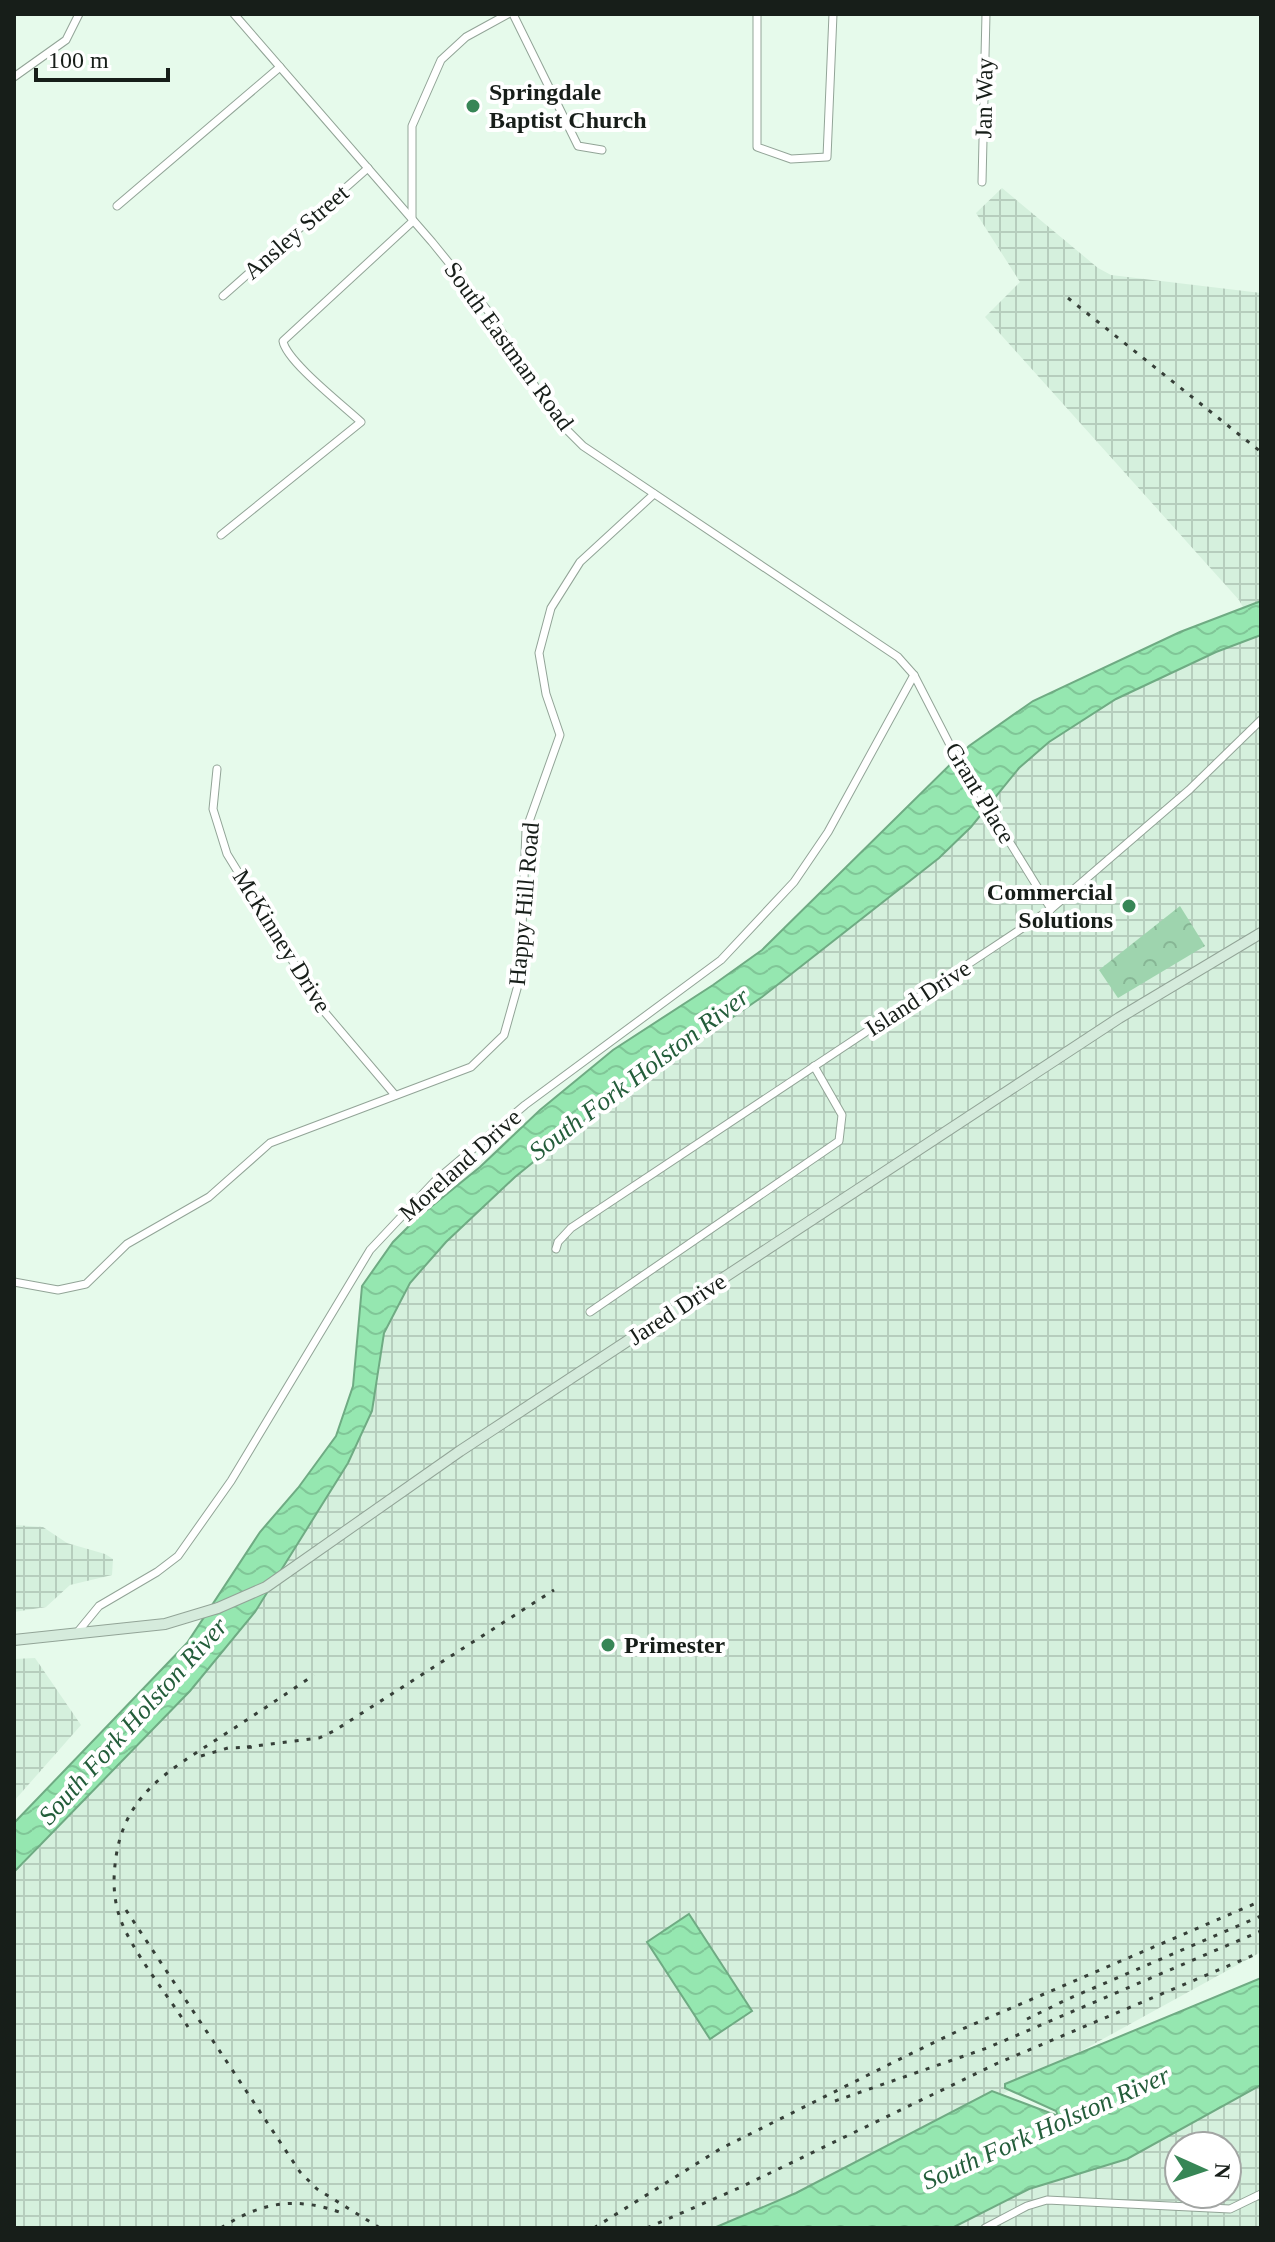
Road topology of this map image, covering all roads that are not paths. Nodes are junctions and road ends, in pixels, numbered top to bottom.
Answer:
1 (79, 14) edge
2 (234, 14) edge
3 (510, 14) edge
4 (757, 14) edge
5 (833, 14) edge
6 (986, 14) edge
7 (280, 67) junction
8 (14, 77) edge
9 (602, 150) dead end
10 (368, 168) junction
11 (982, 182) dead end
12 (117, 206) dead end
13 (412, 222) junction
14 (223, 296) dead end
15 (654, 494) junction
16 (221, 535) dead end
17 (914, 675) junction
18 (1261, 720) edge
19 (217, 769) dead end
20 (1051, 909) junction
21 (1261, 933) edge
22 (814, 1066) junction
23 (395, 1095) junction
24 (556, 1249) dead end
25 (14, 1282) edge
26 (590, 1312) dead end
27 (75, 1635) junction
28 (14, 1640) edge
29 (1261, 2194) edge
30 (985, 2228) edge

1 - 8 street
2 - 7 street, South Eastman Road
3 - 9 street
3 - 13 street
4 - 5 street
6 - 11 street, Jan Way
7 - 10 street, South Eastman Road
7 - 12 street
10 - 13 street, South Eastman Road
10 - 14 street, Ansley Street
13 - 15 street, South Eastman Road
13 - 16 street
15 - 17 street, South Eastman Road
15 - 23 street, Happy Hill Road
17 - 20 street, Grant Place
17 - 27 street, Moreland Drive
18 - 20 street, Island Drive
19 - 23 street, McKinney Drive
20 - 22 street, Island Drive
21 - 27 main road, Jared Drive
22 - 24 street, Island Drive
22 - 26 street
23 - 25 street, Happy Hill Road
27 - 28 main road
29 - 30 street

